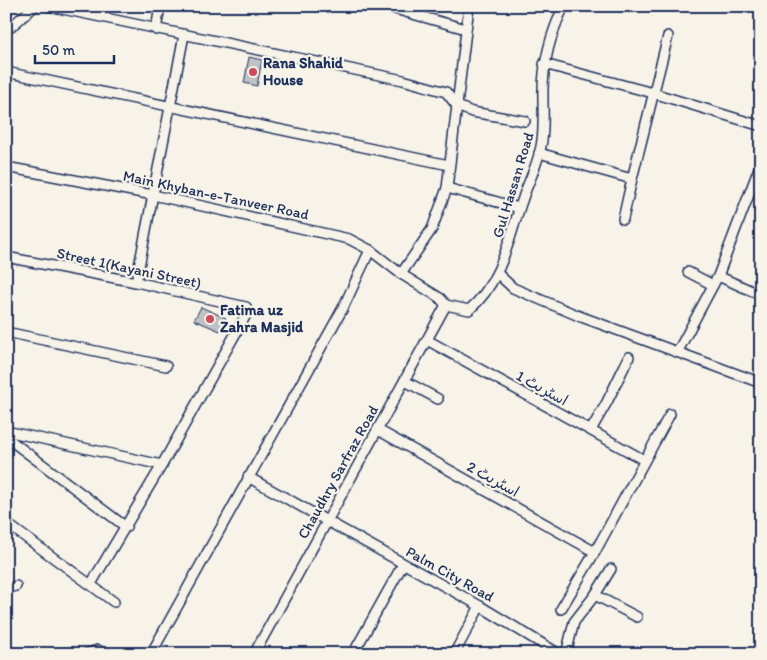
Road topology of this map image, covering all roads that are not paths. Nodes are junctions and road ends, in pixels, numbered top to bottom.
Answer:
1 (36, 6) edge
2 (48, 6) edge
3 (160, 6) edge
4 (384, 6) edge
5 (469, 6) edge
6 (564, 6) edge
7 (466, 29) junction
8 (156, 30) junction
9 (6, 31) edge
10 (184, 35) junction
11 (668, 36) dead end
12 (544, 64) junction
13 (6, 72) edge
14 (653, 93) junction
15 (170, 106) junction
16 (457, 106) junction
17 (525, 121) dead end
18 (761, 126) edge
19 (539, 153) junction
20 (761, 163) edge
21 (450, 165) junction
22 (6, 167) edge
23 (632, 179) junction
24 (447, 188) junction
25 (153, 195) junction
26 (520, 208) junction
27 (623, 219) dead end
28 (370, 250) junction
29 (6, 257) edge
30 (688, 272) dead end
31 (496, 273) junction
32 (405, 276) junction
33 (715, 281) junction
34 (136, 282) junction
35 (761, 295) edge
36 (446, 305) junction
37 (6, 332) edge
38 (427, 340) junction
39 (678, 351) junction
40 (629, 357) dead end
41 (166, 366) dead end
42 (405, 381) junction
43 (761, 383) edge
44 (438, 400) dead end
45 (670, 414) dead end
46 (378, 430) junction
47 (591, 430) junction
48 (6, 431) edge
49 (6, 437) edge
50 (644, 460) junction
51 (162, 465) junction
52 (248, 477) junction
53 (326, 520) junction
54 (6, 523) edge
55 (126, 527) junction
56 (595, 552) junction
57 (403, 564) junction
58 (610, 570) dead end
59 (91, 584) junction
60 (595, 595) junction
61 (114, 602) dead end
62 (480, 606) junction
63 (561, 609) dead end
64 (637, 617) dead end
65 (103, 653) edge
66 (256, 653) edge
67 (86, 654) edge
68 (151, 654) edge
69 (354, 654) edge
70 (454, 654) edge
71 (559, 654) edge
72 (566, 654) edge

1 - 9 street
2 - 8 street
3 - 8 street
4 - 7 street
5 - 7 street
6 - 12 street, Gul Hassan Road
7 - 16 street
8 - 10 street
10 - 15 street
10 - 16 street
11 - 14 street
12 - 14 street
12 - 19 street, Gul Hassan Road
13 - 15 street
14 - 18 street
14 - 23 street
15 - 21 street
15 - 25 street
16 - 17 street
16 - 21 street
19 - 23 street
19 - 26 street, Gul Hassan Road
20 - 33 street
21 - 24 street
22 - 25 street, Main Khyban-e-Tanveer Road
23 - 27 street
24 - 26 street
24 - 32 street
25 - 28 street, Main Khyban-e-Tanveer Road
25 - 34 street
26 - 31 street, Gul Hassan Road
28 - 32 street, Main Khyban-e-Tanveer Road
28 - 52 street
29 - 34 street, Street 1(Kayani Street)
30 - 33 street
31 - 36 street, Gul Hassan Road
31 - 39 street
32 - 36 street, Main Khyban-e-Tanveer Road
33 - 35 street
33 - 39 street
34 - 51 street, Street 1(Kayani Street)
36 - 38 street, Chaudhry Sarfraz Road
37 - 41 street
38 - 42 street, Chaudhry Sarfraz Road
38 - 47 street, اسٹریٹ 1
39 - 43 street
40 - 47 street
42 - 44 street
42 - 46 street, Chaudhry Sarfraz Road
45 - 50 street
46 - 53 street, Chaudhry Sarfraz Road
46 - 56 street, اسٹریٹ 2
47 - 50 street, اسٹریٹ 1
48 - 51 street
49 - 55 street
50 - 56 street
51 - 55 street
52 - 53 street, Palm City Road
52 - 68 street
53 - 57 street, Palm City Road
53 - 66 street, Chaudhry Sarfraz Road
54 - 59 street
55 - 59 street
56 - 63 street
57 - 62 street, Palm City Road
57 - 69 street
58 - 60 street
59 - 61 street
60 - 64 street
60 - 72 street
62 - 70 street
62 - 71 street, Palm City Road
65 - 67 street

